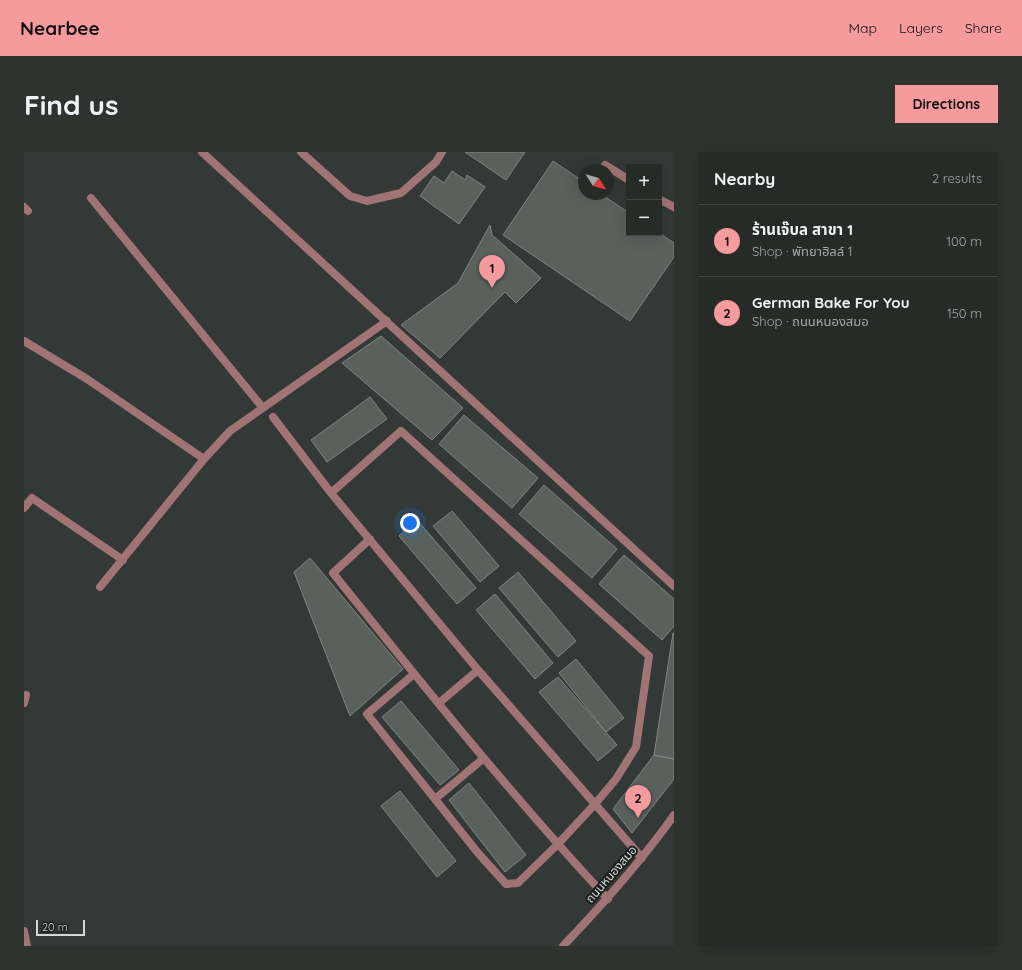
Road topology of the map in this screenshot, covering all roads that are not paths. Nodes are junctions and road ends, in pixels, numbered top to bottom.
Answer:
1 (202, 152) edge
2 (301, 152) edge
3 (442, 152) edge
4 (614, 171) edge
5 (626, 178) edge
6 (92, 198) dead end
7 (662, 200) edge
8 (674, 207) edge
9 (387, 321) junction
10 (24, 340) edge
11 (263, 408) junction
12 (273, 417) dead end
13 (204, 459) junction
14 (331, 493) junction
15 (24, 508) edge
16 (370, 539) junction
17 (123, 560) junction
18 (674, 586) edge
19 (100, 587) dead end
20 (478, 670) junction
21 (414, 674) junction
22 (439, 703) junction
23 (484, 758) junction
24 (435, 799) junction
25 (595, 804) junction
26 (674, 815) edge
27 (557, 845) junction
28 (642, 858) junction
29 (608, 899) junction
30 (24, 931) edge
31 (27, 946) edge
32 (563, 946) edge

1 - 9 street
2 - 3 street
4 - 5 street
6 - 11 street
7 - 8 street
9 - 11 street
9 - 18 street
10 - 13 street
11 - 13 street
12 - 14 street
13 - 17 street
14 - 16 street
14 - 25 street
15 - 17 street
16 - 20 street
16 - 21 street
17 - 19 street
20 - 22 street
20 - 25 street
21 - 22 street
21 - 24 street
22 - 23 street
23 - 24 street
23 - 27 street
24 - 27 street
25 - 27 street
25 - 28 street
26 - 28 street, ถนนหนองสมอ
27 - 29 street
28 - 29 street, ถนนหนองสมอ
29 - 32 street, ถนนหนองสมอ
30 - 31 street

